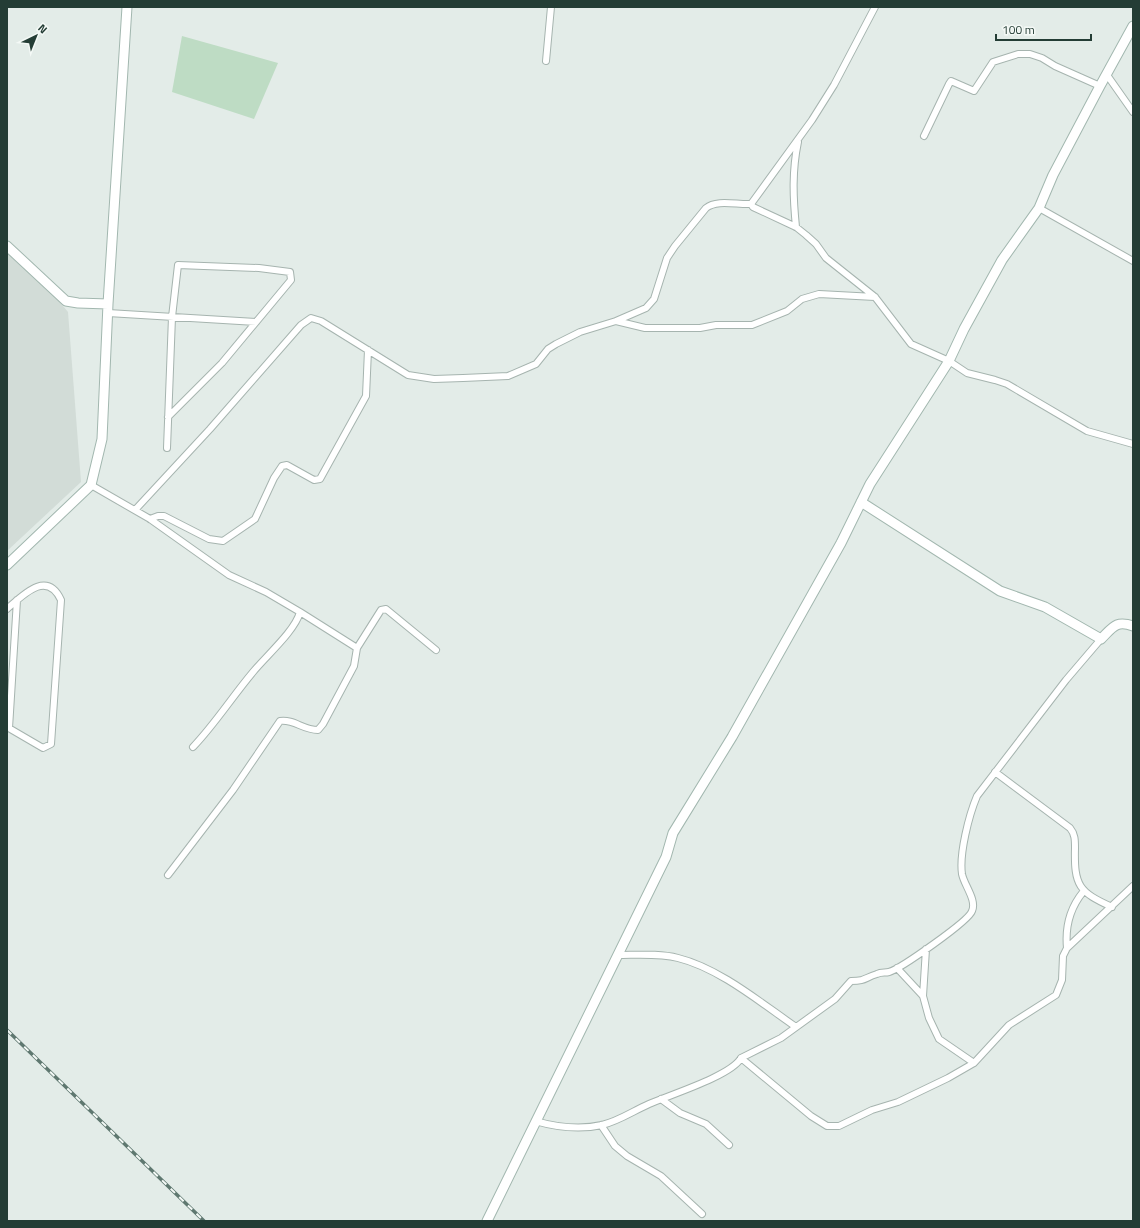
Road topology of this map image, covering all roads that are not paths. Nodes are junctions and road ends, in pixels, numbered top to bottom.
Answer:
1 (126, 7) edge
2 (551, 7) edge
3 (875, 7) edge
4 (1133, 26) edge
5 (546, 61) dead end
6 (1107, 75) junction
7 (1100, 86) junction
8 (1133, 112) edge
9 (924, 136) dead end
10 (798, 140) junction
11 (751, 204) junction
12 (1039, 208) junction
13 (796, 227) junction
14 (7, 246) edge
15 (1133, 261) edge
16 (875, 297) junction
17 (108, 308) junction
18 (172, 317) junction
19 (616, 321) junction
20 (256, 322) junction
21 (368, 350) junction
22 (949, 361) junction
23 (168, 417) junction
24 (1133, 444) edge
25 (167, 448) dead end
26 (91, 485) junction
27 (861, 502) junction
28 (135, 510) junction
29 (150, 519) junction
30 (7, 565) edge
31 (17, 600) junction
32 (7, 609) edge
33 (300, 612) junction
34 (1133, 626) edge
35 (1102, 639) junction
36 (357, 648) junction
37 (436, 650) dead end
38 (8, 727) edge
39 (193, 747) dead end
40 (995, 772) junction
41 (168, 875) dead end
42 (1133, 886) edge
43 (1084, 892) junction
44 (1112, 907) junction
45 (1067, 948) junction
46 (926, 949) junction
47 (617, 955) junction
48 (897, 968) junction
49 (923, 996) junction
50 (796, 1027) junction
51 (741, 1058) junction
52 (974, 1063) junction
53 (661, 1099) junction
54 (535, 1121) junction
55 (601, 1125) junction
56 (729, 1145) dead end
57 (702, 1214) dead end
58 (487, 1221) edge

1 - 17 street
2 - 5 street
3 - 10 street
4 - 6 street
6 - 7 street
6 - 8 street
7 - 9 street
7 - 12 street
10 - 11 street
10 - 13 street
11 - 13 street
11 - 19 street
12 - 15 street
12 - 22 street
13 - 16 street
14 - 17 street
16 - 19 street
16 - 22 street
17 - 18 street
17 - 26 street
18 - 20 street
18 - 20 street
18 - 23 street
19 - 21 street
20 - 23 street
21 - 28 street
21 - 29 street
22 - 24 street
22 - 27 street
23 - 25 street
26 - 28 street
26 - 30 street
27 - 35 street
27 - 47 street
28 - 29 street
29 - 33 street
31 - 32 street
31 - 38 street
31 - 38 street
33 - 36 street
33 - 39 street
34 - 35 street
35 - 40 street
36 - 37 street
36 - 41 street
40 - 43 street
40 - 46 street
42 - 44 street
43 - 44 street
43 - 45 street
44 - 45 street
45 - 52 street
46 - 48 street
46 - 49 street
47 - 50 street
47 - 54 street
48 - 49 street
48 - 50 street
49 - 52 street
50 - 51 street
51 - 52 street
51 - 53 street
53 - 55 street
53 - 56 street
54 - 55 street
54 - 58 street
55 - 57 street

